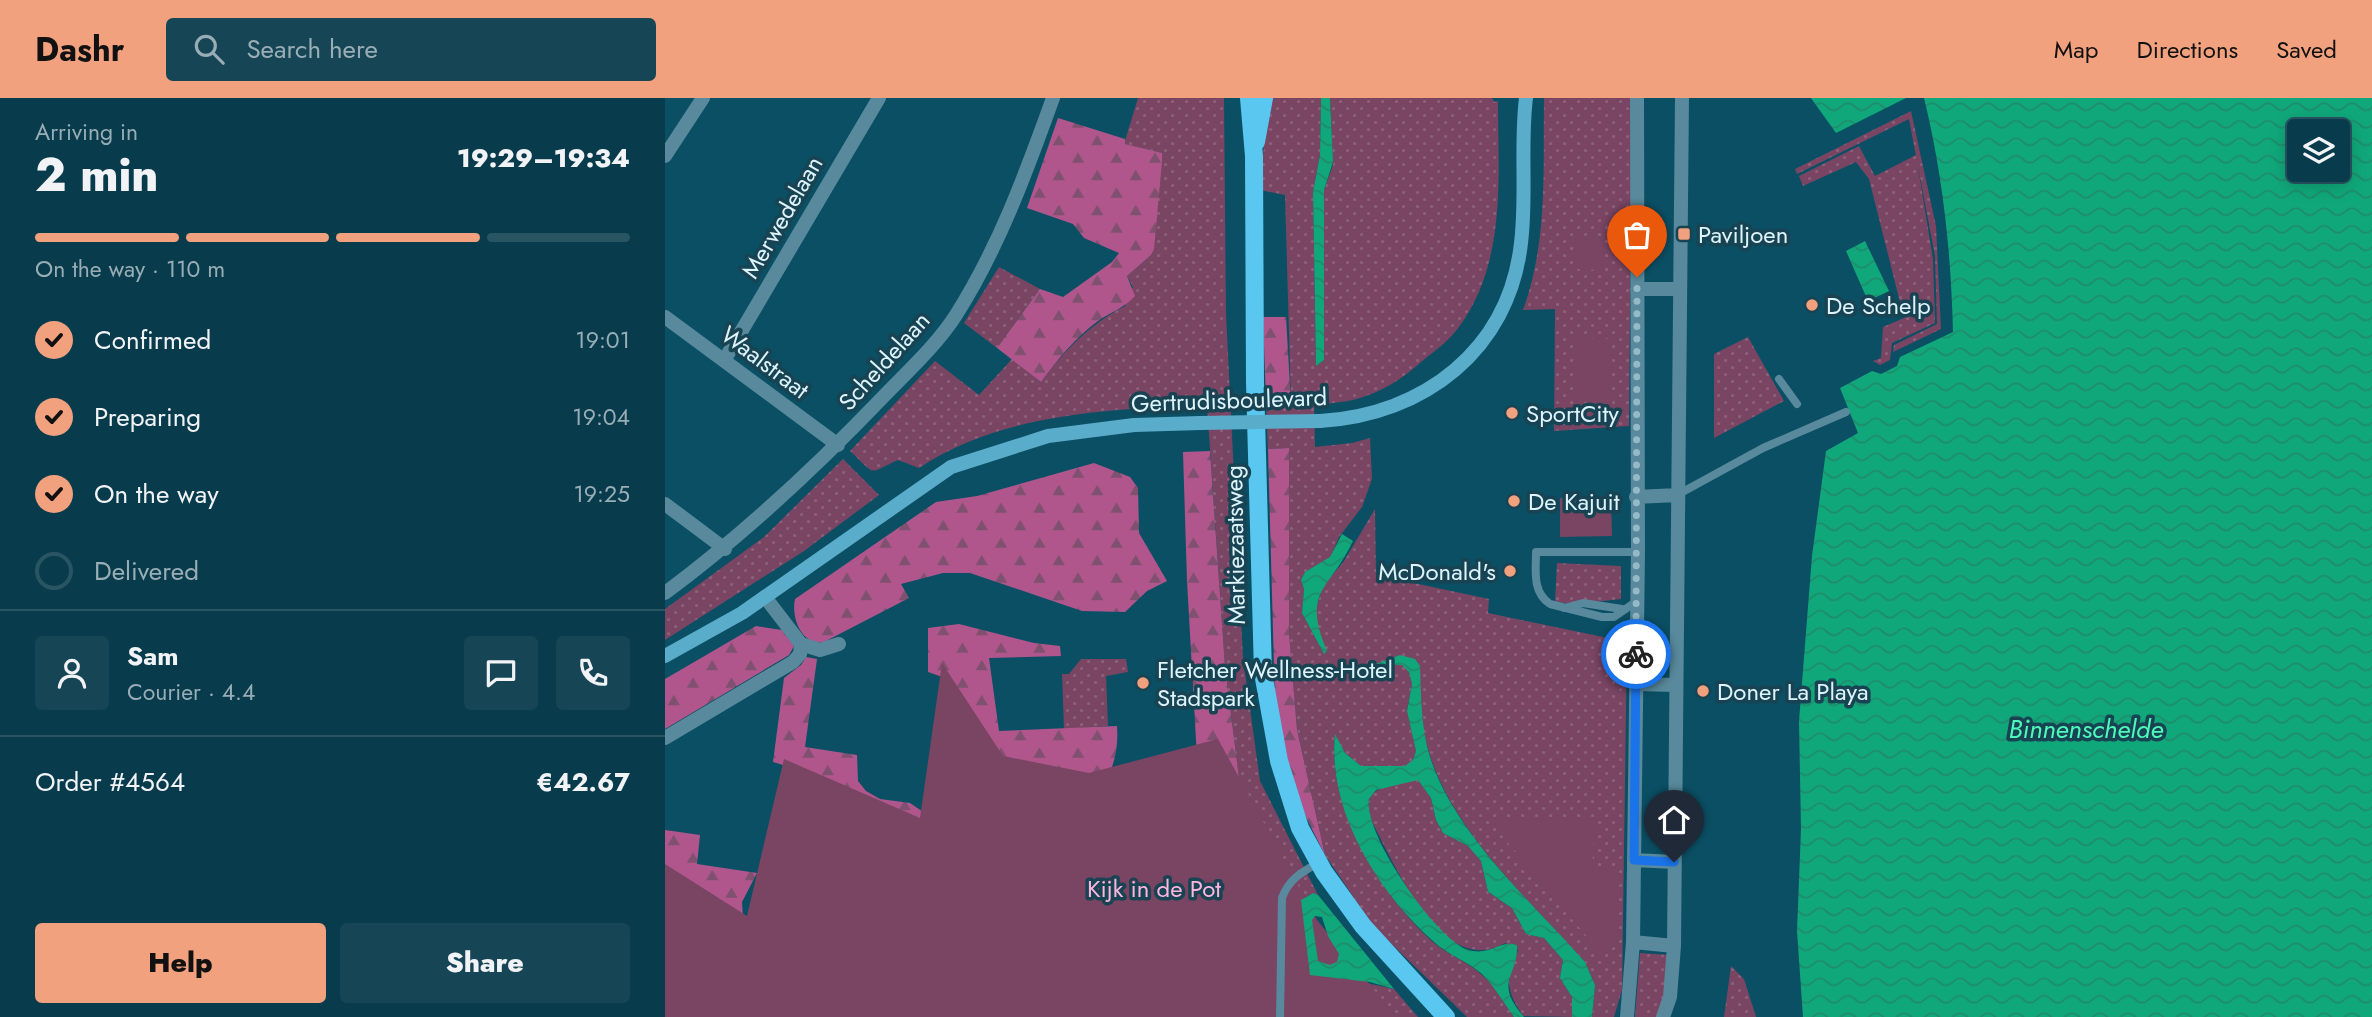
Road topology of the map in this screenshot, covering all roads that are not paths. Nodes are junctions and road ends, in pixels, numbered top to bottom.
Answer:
1 (703, 98) edge
2 (879, 98) edge
3 (1053, 98) edge
4 (1249, 98) edge
5 (1264, 98) edge
6 (1514, 98) edge
7 (1526, 98) edge
8 (1637, 98) edge
9 (1682, 98) edge
10 (1524, 116) junction
11 (666, 154) edge
12 (1254, 156) junction
13 (1637, 289) junction
14 (1678, 289) junction
15 (665, 317) edge
16 (725, 359) junction
17 (1779, 379) dead end
18 (1797, 404) dead end
19 (1846, 412) dead end
20 (838, 445) junction
21 (1677, 495) junction
22 (1636, 497) junction
23 (665, 504) edge
24 (726, 549) junction
25 (1637, 552) junction
26 (665, 593) edge
27 (765, 597) junction
28 (1631, 605) junction
29 (801, 643) junction
30 (839, 644) dead end
31 (665, 656) edge
32 (1636, 684) junction
33 (1675, 685) junction
34 (665, 737) edge
35 (1634, 860) junction
36 (1674, 862) junction
37 (1318, 863) junction
38 (1633, 942) junction
39 (1674, 946) junction
40 (1442, 1011) edge
41 (1280, 1017) edge
42 (1457, 1017) edge
43 (1627, 1017) edge
44 (1663, 1017) edge

1 - 11 street
2 - 16 street, Merwedelaan
3 - 20 street, Scheldelaan
4 - 12 main road, Markiezaatsweg
5 - 12 main road, Markiezaatsweg
6 - 10 street
7 - 10 street, Gertrudisboulevard
8 - 13 street
9 - 14 street
10 - 27 street, Gertrudisboulevard, bridge
12 - 37 main road, Markiezaatsweg
13 - 14 street
13 - 22 street
14 - 21 street
15 - 16 street, Waalstraat
16 - 20 street, Waalstraat
17 - 18 lane
19 - 21 lane
20 - 24 street, Scheldelaan
21 - 22 street
21 - 33 street
22 - 25 street
23 - 24 street
24 - 26 street, Scheldelaan
25 - 28 street
25 - 28 lane
27 - 29 street
27 - 31 street, Gertrudisboulevard
28 - 32 street
29 - 30 street
29 - 34 street
32 - 33 street
32 - 35 street
33 - 36 street
35 - 36 street
35 - 38 street
36 - 39 street
37 - 40 main road, Markiezaatsweg
37 - 41 lane
38 - 39 street
38 - 43 street
39 - 44 street
40 - 42 main road, Markiezaatsweg

